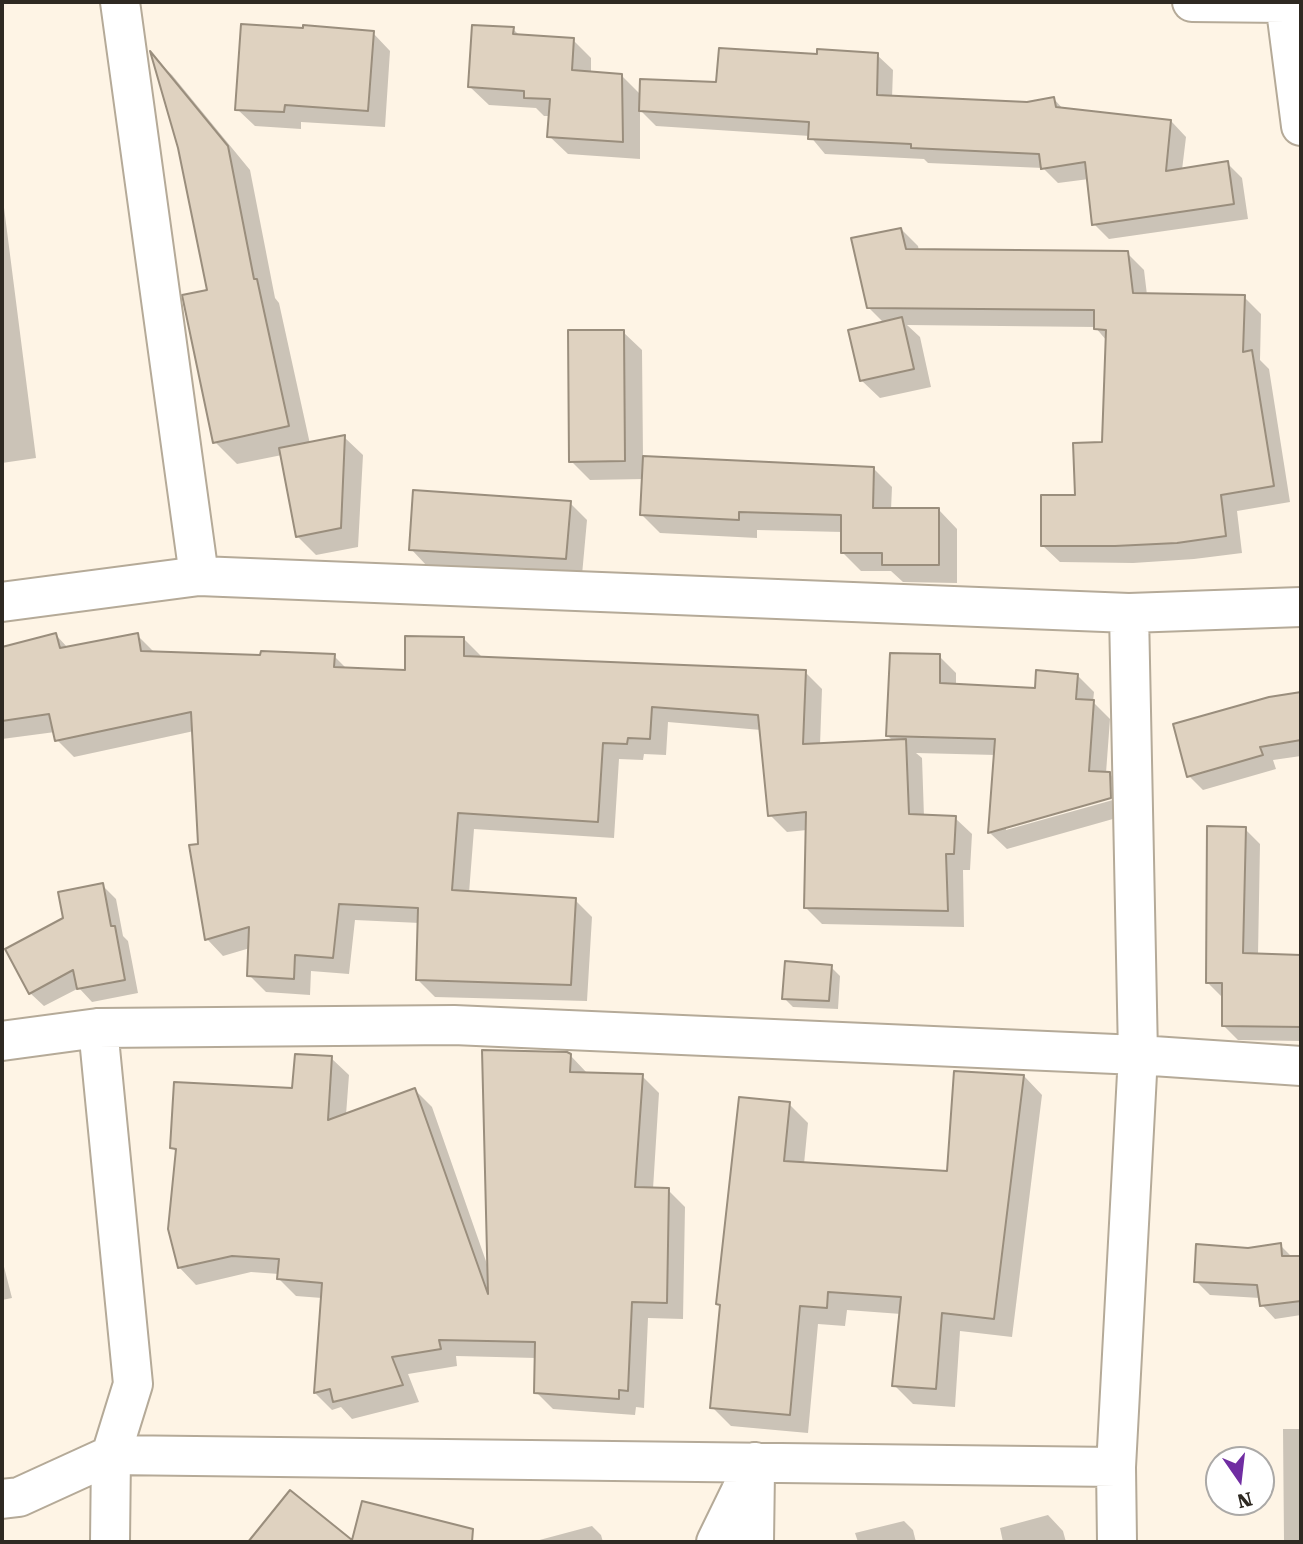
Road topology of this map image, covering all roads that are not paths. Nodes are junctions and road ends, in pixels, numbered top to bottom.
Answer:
1 (120, 2) edge
2 (1192, 2) edge
3 (1285, 2) edge
4 (1301, 126) edge
5 (199, 576) junction
6 (2, 602) edge
7 (1301, 607) edge
8 (1129, 612) junction
9 (98, 1028) junction
10 (2, 1041) edge
11 (1138, 1055) junction
12 (1301, 1066) edge
13 (111, 1455) junction
14 (755, 1462) junction
15 (1116, 1468) junction
16 (2, 1499) edge
17 (110, 1542) edge
18 (716, 1542) edge
19 (754, 1542) edge
20 (1117, 1542) edge

1 - 5 street
2 - 3 street
3 - 4 street
5 - 6 street
5 - 8 street
7 - 8 street
8 - 11 street
9 - 10 street
9 - 11 street
9 - 13 street
11 - 12 street
11 - 15 street
13 - 14 street
13 - 16 street
13 - 17 street
14 - 15 street
14 - 18 street
14 - 19 street
15 - 20 street

